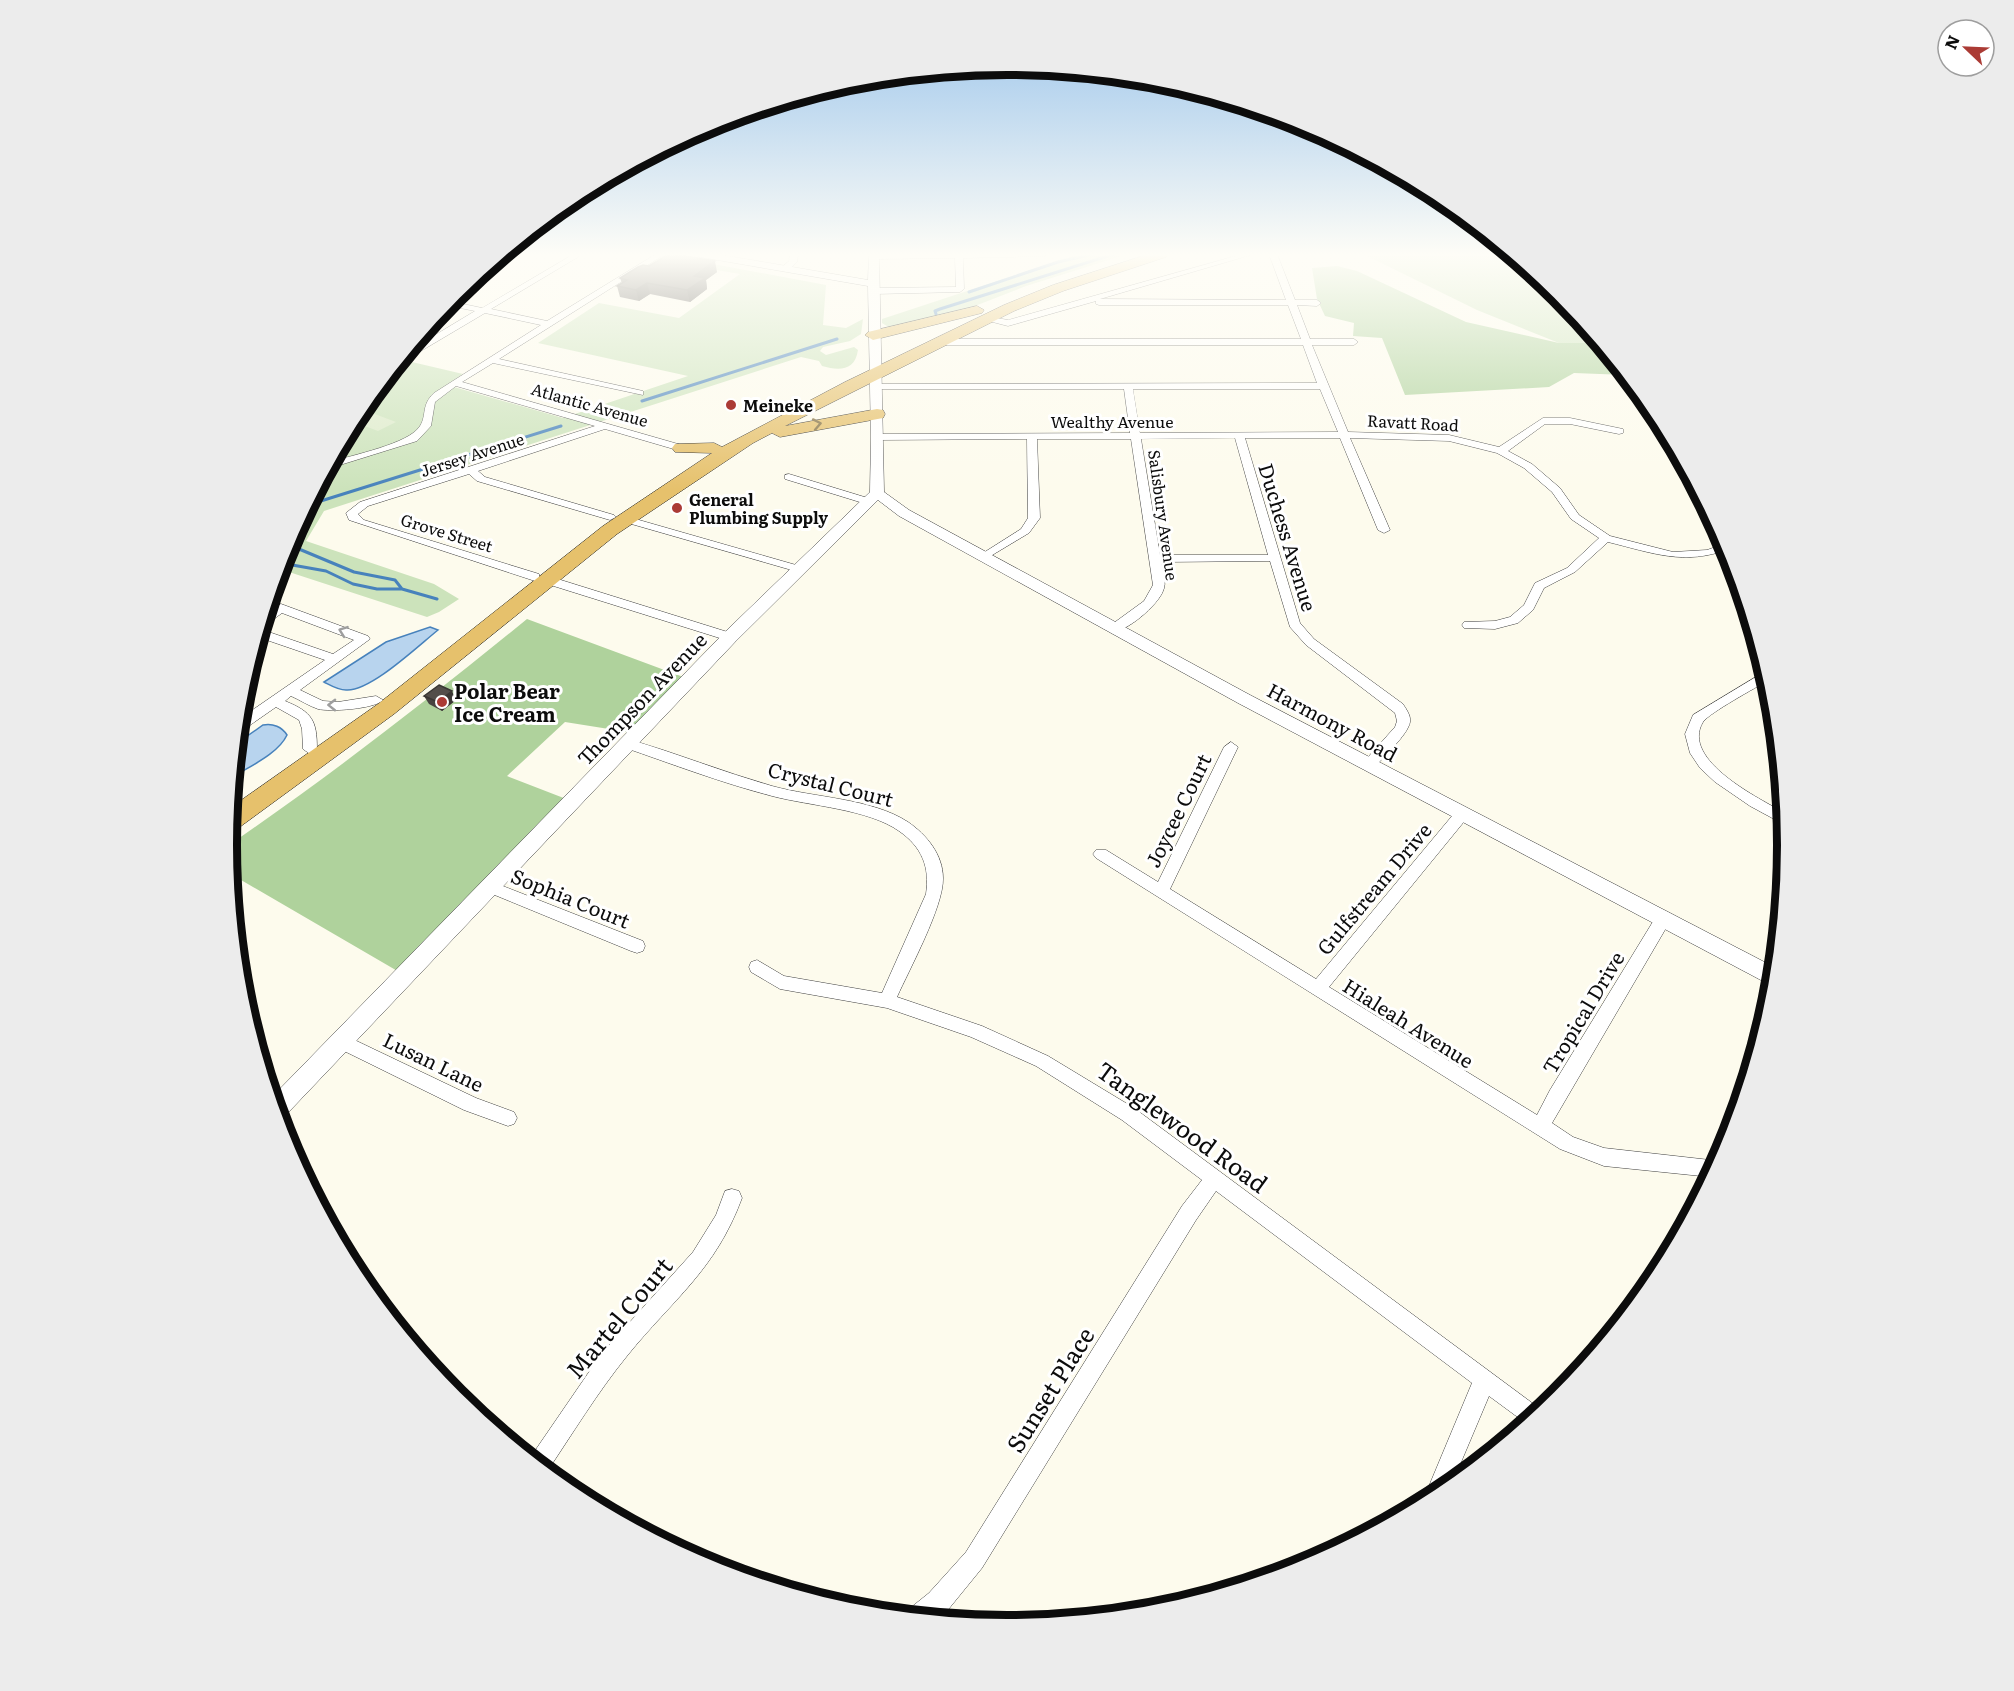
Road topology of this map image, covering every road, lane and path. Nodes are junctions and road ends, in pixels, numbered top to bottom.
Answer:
1 (448, 333) edge
2 (535, 333) edge
3 (878, 333) edge
4 (948, 333) edge
5 (955, 333) edge
6 (967, 333) edge
7 (1303, 333) edge
8 (873, 334) joint
9 (936, 342) junction
10 (976, 342) junction
11 (1306, 342) junction
12 (1354, 342) dead end
13 (413, 355) edge
14 (492, 360) junction
15 (876, 374) junction
16 (455, 382) junction
17 (1128, 386) junction
18 (1323, 386) junction
19 (640, 393) dead end
20 (877, 414) junction
21 (606, 426) junction
22 (1619, 431) dead end
23 (1239, 435) junction
24 (1345, 435) junction
25 (1032, 436) junction
26 (1136, 436) junction
27 (878, 437) junction
28 (1501, 451) junction
29 (718, 452) junction
30 (685, 455) junction
31 (339, 463) edge
32 (471, 470) junction
33 (789, 477) dead end
34 (872, 497) junction
35 (352, 515) joint
36 (618, 518) junction
37 (1384, 530) dead end
38 (1606, 538) junction
39 (1718, 549) edge
40 (984, 557) junction
41 (1273, 558) junction
42 (1156, 559) junction
43 (799, 569) junction
44 (542, 578) junction
45 (272, 614) edge
46 (1468, 625) dead end
47 (1115, 628) junction
48 (266, 635) edge
49 (730, 638) junction
50 (334, 659) junction
51 (1759, 680) edge
52 (290, 690) junction
53 (376, 700) junction
54 (274, 701) junction
55 (247, 721) edge
56 (628, 744) junction
57 (1231, 747) dead end
58 (310, 749) junction
59 (1368, 765) junction
60 (238, 799) edge
61 (1462, 814) junction
62 (238, 815) edge
63 (1777, 815) edge
64 (1101, 854) dead end
65 (490, 887) junction
66 (1161, 891) junction
67 (1663, 919) junction
68 (637, 946) dead end
69 (757, 967) dead end
70 (1767, 974) edge
71 (1317, 989) junction
72 (887, 1000) junction
73 (342, 1042) junction
74 (281, 1104) edge
75 (508, 1118) dead end
76 (1540, 1128) junction
77 (1706, 1168) edge
78 (1214, 1179) junction
79 (732, 1198) dead end
80 (1484, 1381) junction
81 (1528, 1413) edge
82 (542, 1460) edge
83 (1442, 1481) edge
84 (926, 1611) edge

1 - 13 street
2 - 14 street
3 - 8 highway
4 - 15 highway
5 - 9 highway
6 - 10 street
7 - 11 street
8 - 15 street
9 - 10 street
9 - 15 highway
10 - 11 street
11 - 12 street
11 - 18 street
14 - 16 street
14 - 19 street
15 - 17 street
15 - 20 street
15 - 29 highway
16 - 21 street, Atlantic Avenue
16 - 31 street
17 - 18 street
17 - 26 street, Salisbury Avenue
18 - 24 street
20 - 27 street
29 -> 20 highway
21 - 30 street, Atlantic Avenue
21 - 32 street, Jersey Avenue
22 - 28 street
23 - 24 street, Wealthy Avenue
23 - 26 street, Wealthy Avenue
23 - 41 street, Duchess Avenue
24 - 28 street, Ravatt Road
24 - 37 street
25 - 26 street, Wealthy Avenue
25 - 27 street, Wealthy Avenue
25 - 40 street
26 - 42 street, Salisbury Avenue
27 - 34 street
28 - 38 street, Ravatt Road
29 - 30 highway
29 - 36 highway
30 - 36 highway
32 - 35 street, Jersey Avenue
32 - 36 street
33 - 34 street
34 - 40 street, Harmony Road
34 - 43 street, Thompson Avenue
35 - 44 street, Grove Street
36 - 43 street
36 - 44 highway
38 - 39 street, Ravatt Road
38 - 46 street
40 - 47 street, Harmony Road
41 - 42 street
41 - 59 street, Duchess Avenue
42 - 47 street, Salisbury Avenue
43 - 49 street, Thompson Avenue
44 - 49 street, Grove Street
44 - 53 highway
44 - 62 highway
50 -> 45 street
47 - 59 street, Harmony Road
48 - 50 street
49 - 56 street, Thompson Avenue
50 - 52 street
51 - 63 street
53 -> 52 street
52 - 54 street
53 - 58 highway
54 - 55 street
54 - 58 street
56 - 65 street, Thompson Avenue
56 - 72 street, Crystal Court
57 - 66 street, Joycee Court
58 - 60 highway
59 - 61 street, Harmony Road
61 - 67 street, Harmony Road
61 - 71 street, Gulfstream Drive
64 - 66 street, Hialeah Avenue
65 - 68 street, Sophia Court
65 - 73 street, Thompson Avenue
66 - 71 street, Hialeah Avenue
67 - 70 street, Harmony Road
67 - 76 street, Tropical Drive
69 - 72 street, Tanglewood Road
71 - 76 street, Hialeah Avenue
72 - 78 street, Tanglewood Road
73 - 74 street, Thompson Avenue
73 - 75 street, Lusan Lane
76 - 77 street, Hialeah Avenue
78 - 80 street, Tanglewood Road
78 - 84 street, Sunset Place
79 - 82 street, Martel Court
80 - 81 street, Tanglewood Road
80 - 83 street

